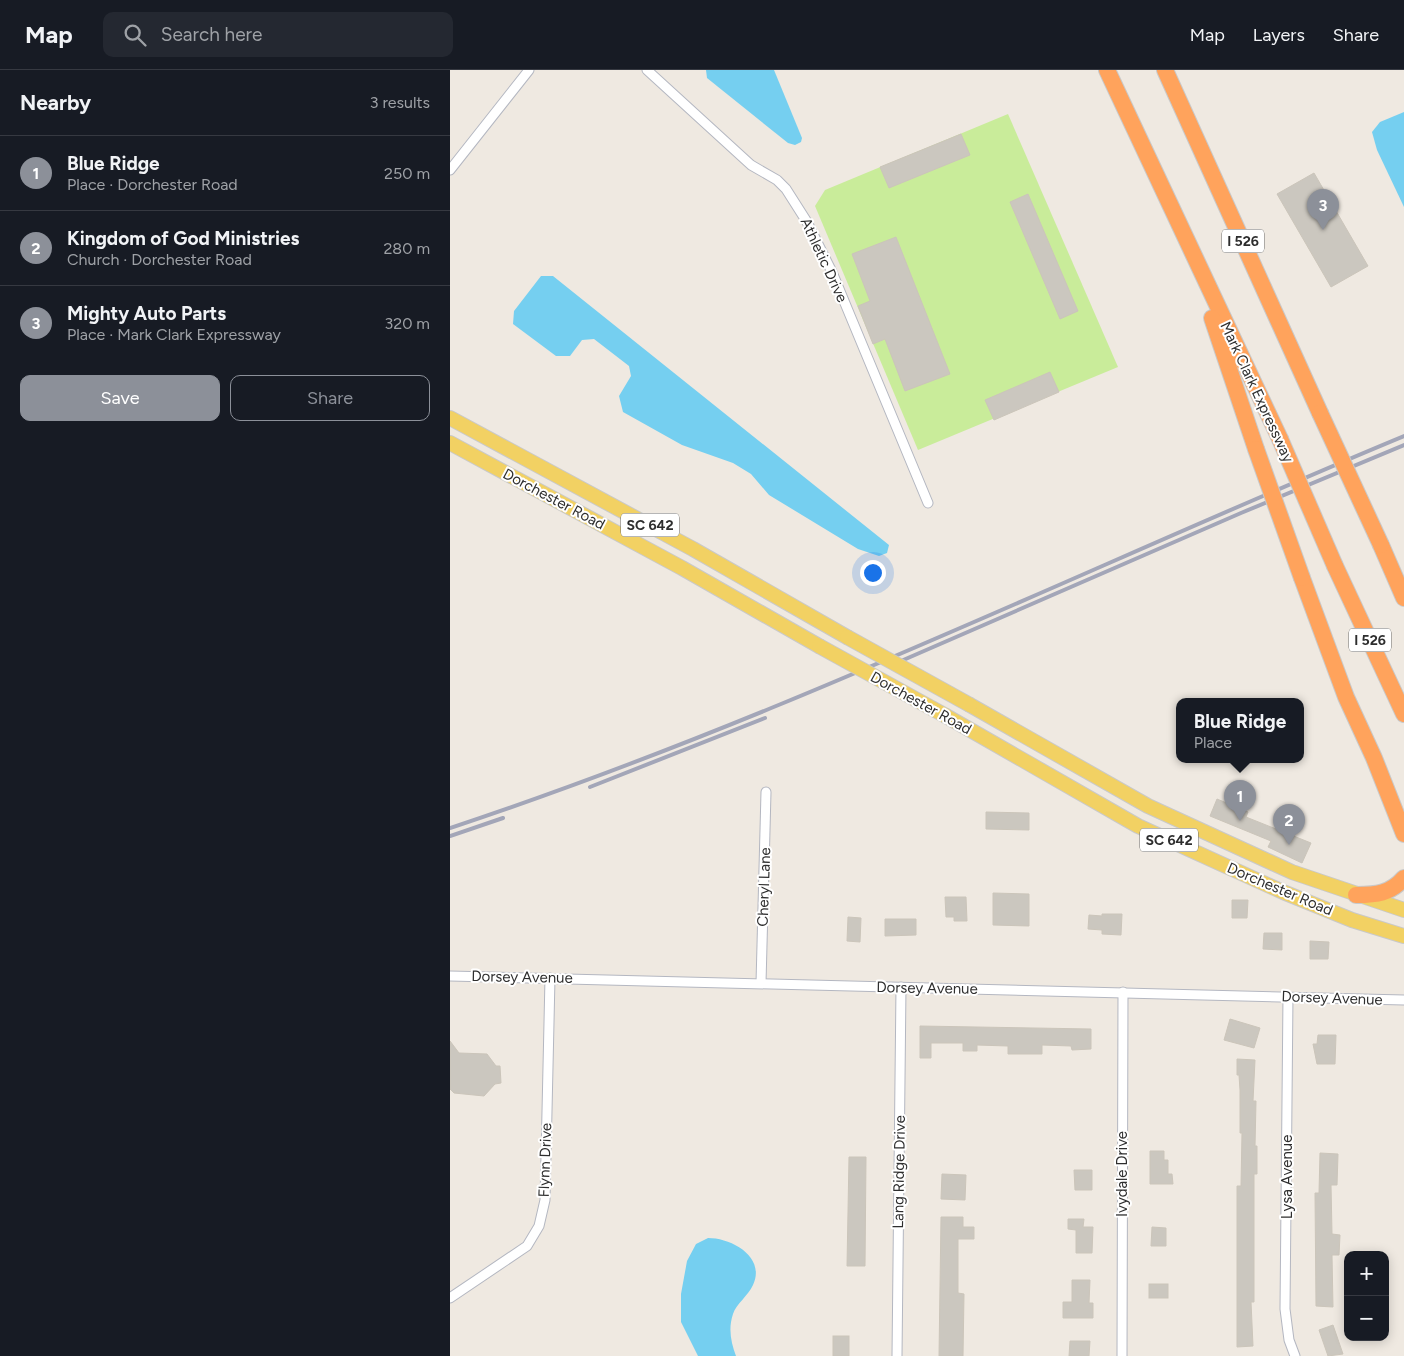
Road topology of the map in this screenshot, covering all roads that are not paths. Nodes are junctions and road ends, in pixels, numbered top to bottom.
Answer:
1 (529, 70) edge
2 (648, 70) edge
3 (1107, 70) edge
4 (1165, 70) edge
5 (450, 170) edge
6 (1191, 252) junction
7 (450, 418) edge
8 (450, 443) edge
9 (928, 503) dead end
10 (1381, 545) junction
11 (1404, 587) edge
12 (1404, 598) edge
13 (1404, 714) edge
14 (766, 792) dead end
15 (1404, 834) edge
16 (1404, 878) edge
17 (1356, 895) junction
18 (1404, 910) edge
19 (1404, 936) edge
20 (450, 976) edge
21 (550, 978) junction
22 (761, 983) junction
23 (901, 987) junction
24 (1123, 992) junction
25 (1288, 996) junction
26 (1404, 1000) edge
27 (450, 1298) edge
28 (897, 1356) edge
29 (1122, 1356) edge
30 (1295, 1356) edge

1 - 5 street
2 - 9 street, Athletic Drive
3 - 6 highway, Mark Clark Expressway / I 526
4 - 10 highway, I 526, bridge
6 - 13 highway, Mark Clark Expressway / I 526, bridge
6 - 15 highway, bridge
7 - 17 main road, Dorchester Road / SC 642, bridge
8 - 19 main road, Dorchester Road / SC 642, bridge
10 - 11 highway
10 - 12 highway, I 526
14 - 22 street, Cheryl Lane
16 - 17 highway
17 - 18 main road, Dorchester Road / SC 642
20 - 21 street, Dorsey Avenue
21 - 22 street, Dorsey Avenue
21 - 27 street, Flynn Drive
22 - 23 street, Dorsey Avenue
23 - 24 street, Dorsey Avenue
23 - 28 street, Lang Ridge Drive
24 - 25 street, Dorsey Avenue
24 - 29 street, Ivydale Drive
25 - 26 street, Dorsey Avenue
25 - 30 street, Lysa Avenue

